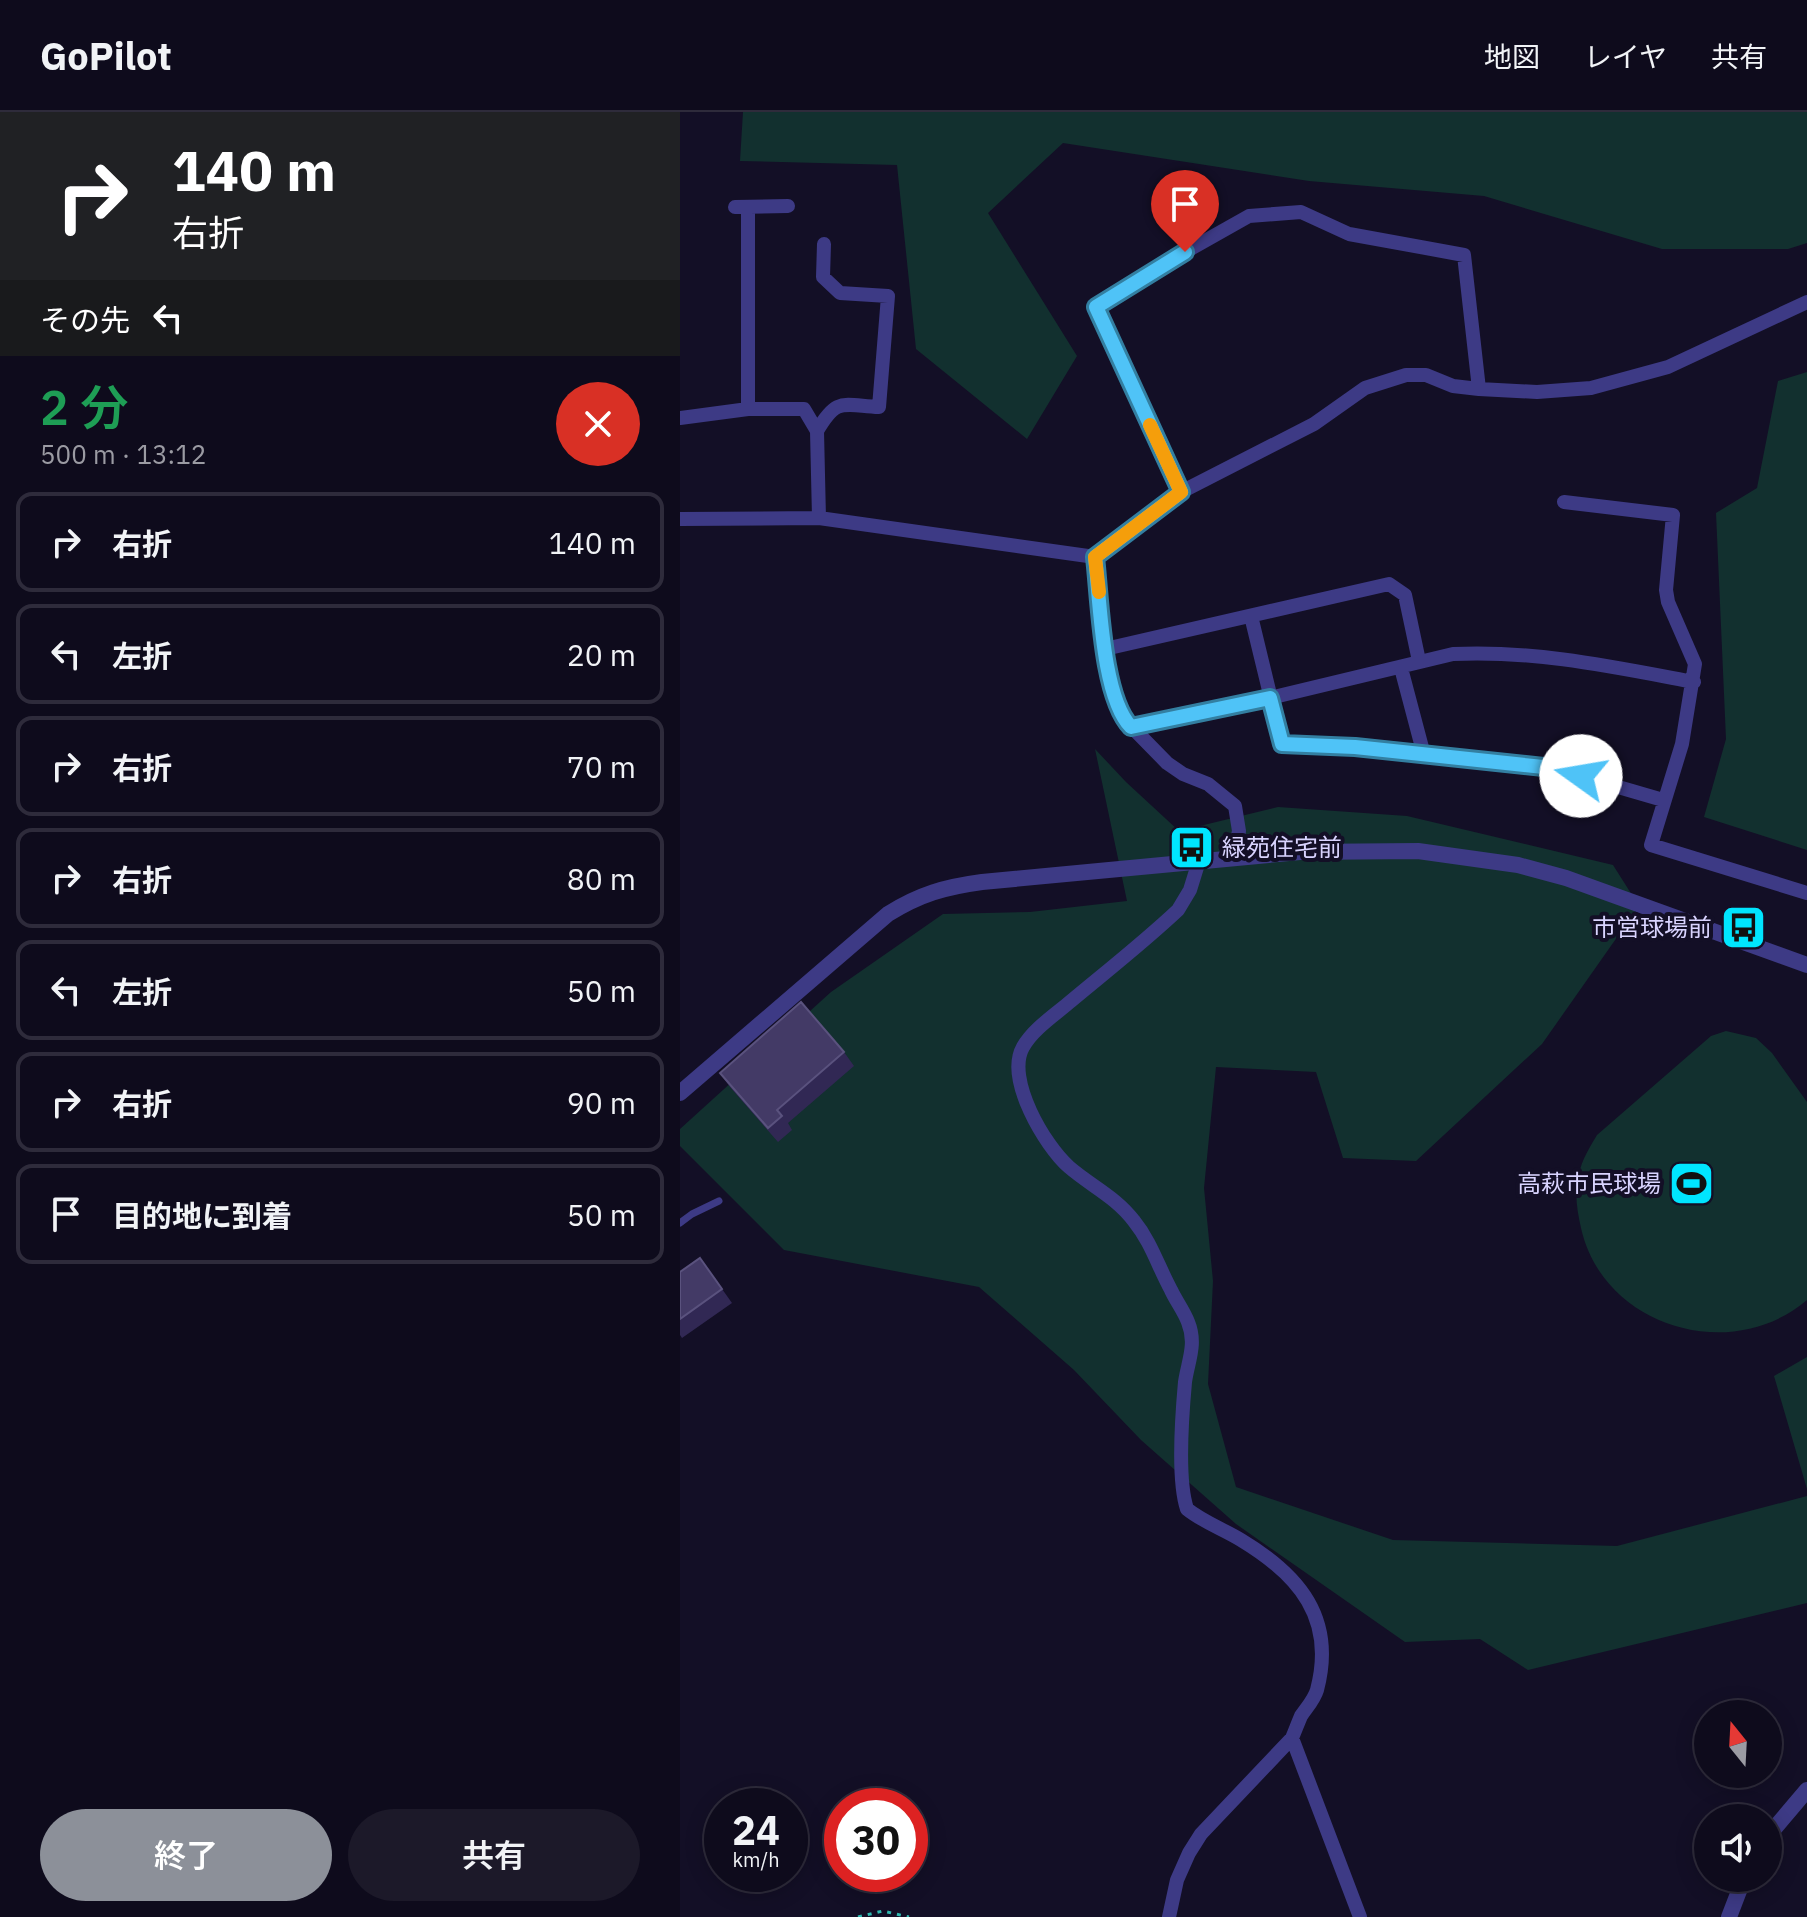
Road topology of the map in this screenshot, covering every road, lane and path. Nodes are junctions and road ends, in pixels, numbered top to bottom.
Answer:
1 (788, 206) dead end
2 (824, 244) dead end
3 (1807, 302) edge
4 (1479, 389) junction
5 (748, 409) junction
6 (680, 418) edge
7 (817, 431) junction
8 (1181, 492) junction
9 (1564, 502) dead end
10 (819, 518) junction
11 (680, 519) edge
12 (1095, 557) junction
13 (1251, 616) junction
14 (1105, 649) junction
15 (1419, 661) junction
16 (1401, 668) junction
17 (1694, 682) junction
18 (1270, 698) junction
19 (1131, 727) junction
20 (1424, 755) junction
21 (1663, 800) junction
22 (1233, 859) junction
23 (1199, 861) junction
24 (1807, 893) edge
25 (1807, 965) edge
26 (680, 1093) edge
27 (719, 1201) dead end
28 (680, 1223) edge
29 (1292, 1738) junction
30 (1807, 1790) edge
31 (1782, 1819) edge
32 (1739, 1892) edge
33 (858, 1917) edge
34 (909, 1917) edge
35 (1169, 1917) edge
36 (1360, 1917) edge
37 (1729, 1917) edge

1 - 5 street
2 - 7 street
3 - 4 street
4 - 8 street
4 - 8 street
5 - 6 street
5 - 7 street
7 - 10 street
8 - 12 street
9 - 17 street
10 - 11 street
10 - 12 street
12 - 14 street
13 - 14 street
13 - 15 street
13 - 18 street
14 - 19 street
15 - 16 street
15 - 17 street
16 - 18 street
16 - 20 street
17 - 21 street
18 - 19 street
18 - 20 street
19 - 22 street
20 - 21 street
21 - 24 street
22 - 23 street
22 - 25 street
23 - 26 street
23 - 29 street
27 - 28 lane
29 - 35 street
29 - 36 street
30 - 31 street
32 - 37 street
33 - 34 path

